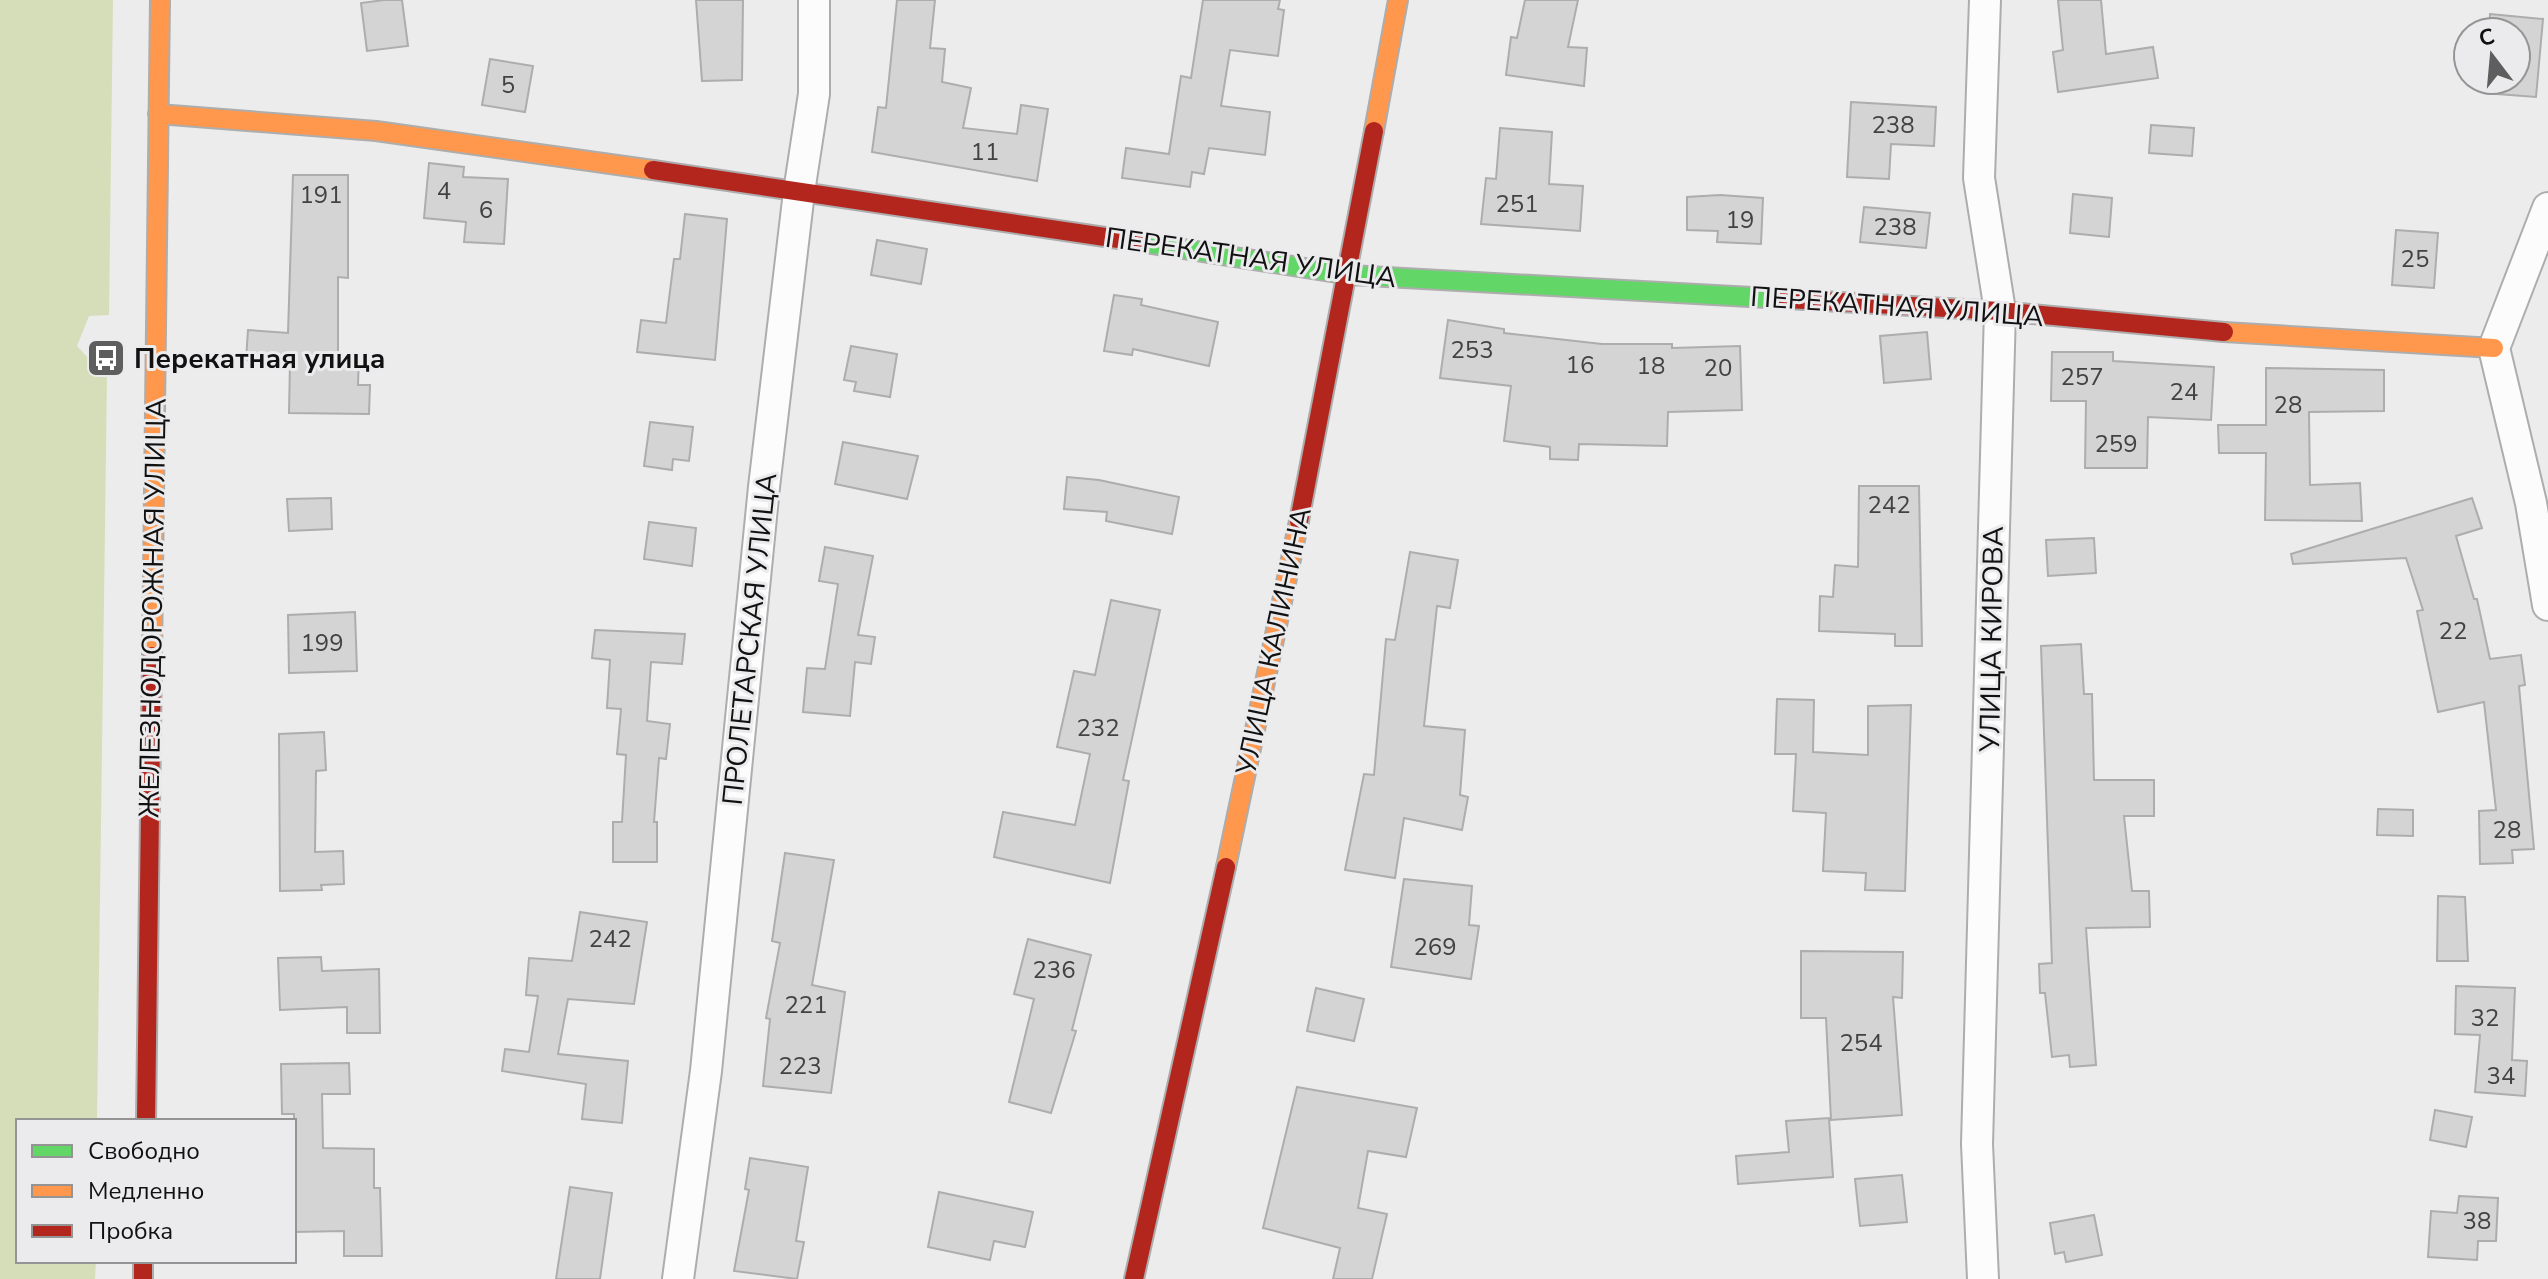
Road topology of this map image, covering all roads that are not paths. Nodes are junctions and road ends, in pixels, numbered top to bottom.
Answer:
1 (160, 0) edge
2 (814, 0) edge
3 (1398, 0) edge
4 (1985, 0) edge
5 (158, 114) junction
6 (799, 192) junction
7 (2548, 208) edge
8 (1350, 275) junction
9 (2000, 311) junction
10 (2494, 348) junction
11 (2548, 605) edge
12 (146, 1119) edge
13 (678, 1279) edge
14 (1134, 1279) edge
15 (1983, 1279) edge

1 - 5 street, ЖЕЛЕЗНОДОРОЖНАЯ УЛИЦА
2 - 6 street, ПРОЛЕТАРСКАЯ УЛИЦА
3 - 8 street, УЛИЦА КАЛИНИНА
4 - 9 street, УЛИЦА КИРОВА
5 - 6 street, ПЕРЕКАТНАЯ УЛИЦА
5 - 12 street, ЖЕЛЕЗНОДОРОЖНАЯ УЛИЦА
6 - 8 street, ПЕРЕКАТНАЯ УЛИЦА
6 - 13 street, ПРОЛЕТАРСКАЯ УЛИЦА
7 - 10 street
8 - 9 street, ПЕРЕКАТНАЯ УЛИЦА
8 - 14 street, УЛИЦА КАЛИНИНА
9 - 10 street, ПЕРЕКАТНАЯ УЛИЦА
9 - 15 street, УЛИЦА КИРОВА
10 - 11 street

